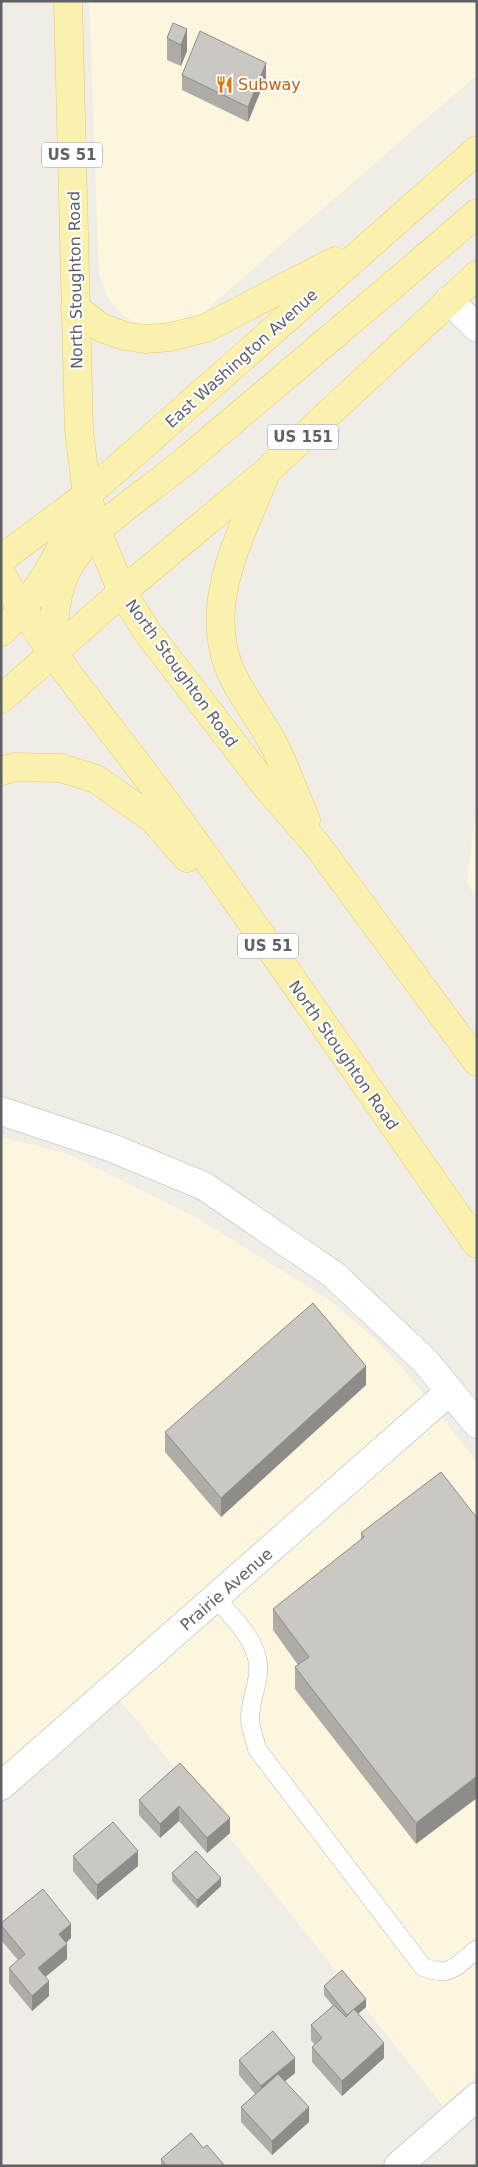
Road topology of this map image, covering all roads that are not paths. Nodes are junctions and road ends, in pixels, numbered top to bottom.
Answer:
1 (68, 1) edge
2 (477, 150) edge
3 (477, 213) edge
4 (372, 242) junction
5 (477, 275) edge
6 (449, 300) junction
7 (75, 308) junction
8 (477, 328) edge
9 (266, 472) junction
10 (86, 495) junction
11 (98, 532) junction
12 (1, 559) edge
13 (1, 574) edge
14 (122, 592) junction
15 (22, 611) junction
16 (1, 632) edge
17 (52, 653) junction
18 (1, 699) edge
19 (1, 770) edge
20 (317, 845) junction
21 (289, 977) junction
22 (477, 1062) edge
23 (1, 1111) edge
24 (477, 1244) edge
25 (450, 1391) junction
26 (477, 1424) edge
27 (216, 1598) junction
28 (1, 1786) edge
29 (477, 1949) edge
30 (477, 2097) edge
31 (398, 2166) edge

1 - 7 main road, North Stoughton Road / US 51
2 - 4 main road, East Washington Avenue
3 - 11 main road
4 - 7 main road
4 - 10 main road, East Washington Avenue
5 - 6 main road, US 151
6 - 8 street
6 - 9 main road, US 151
7 - 10 main road, North Stoughton Road / US 51
9 - 14 main road, US 151
9 - 20 main road
10 - 11 main road, North Stoughton Road / US 51
10 - 12 main road, East Washington Avenue
10 - 15 main road
11 - 14 main road, North Stoughton Road / US 51
11 - 17 main road
13 - 15 main road, North Stoughton Road / US 51
14 - 17 main road, US 151
14 - 20 main road, North Stoughton Road / US 51
15 - 16 main road
15 - 17 main road, North Stoughton Road / US 51
17 - 18 main road, US 151
17 - 21 main road, North Stoughton Road / US 51
19 - 21 main road
20 - 22 main road, North Stoughton Road / US 51
21 - 24 main road, North Stoughton Road / US 51
23 - 25 street
25 - 26 street
25 - 27 street, Prairie Avenue
27 - 28 street, Prairie Avenue
27 - 29 lane
30 - 31 street

